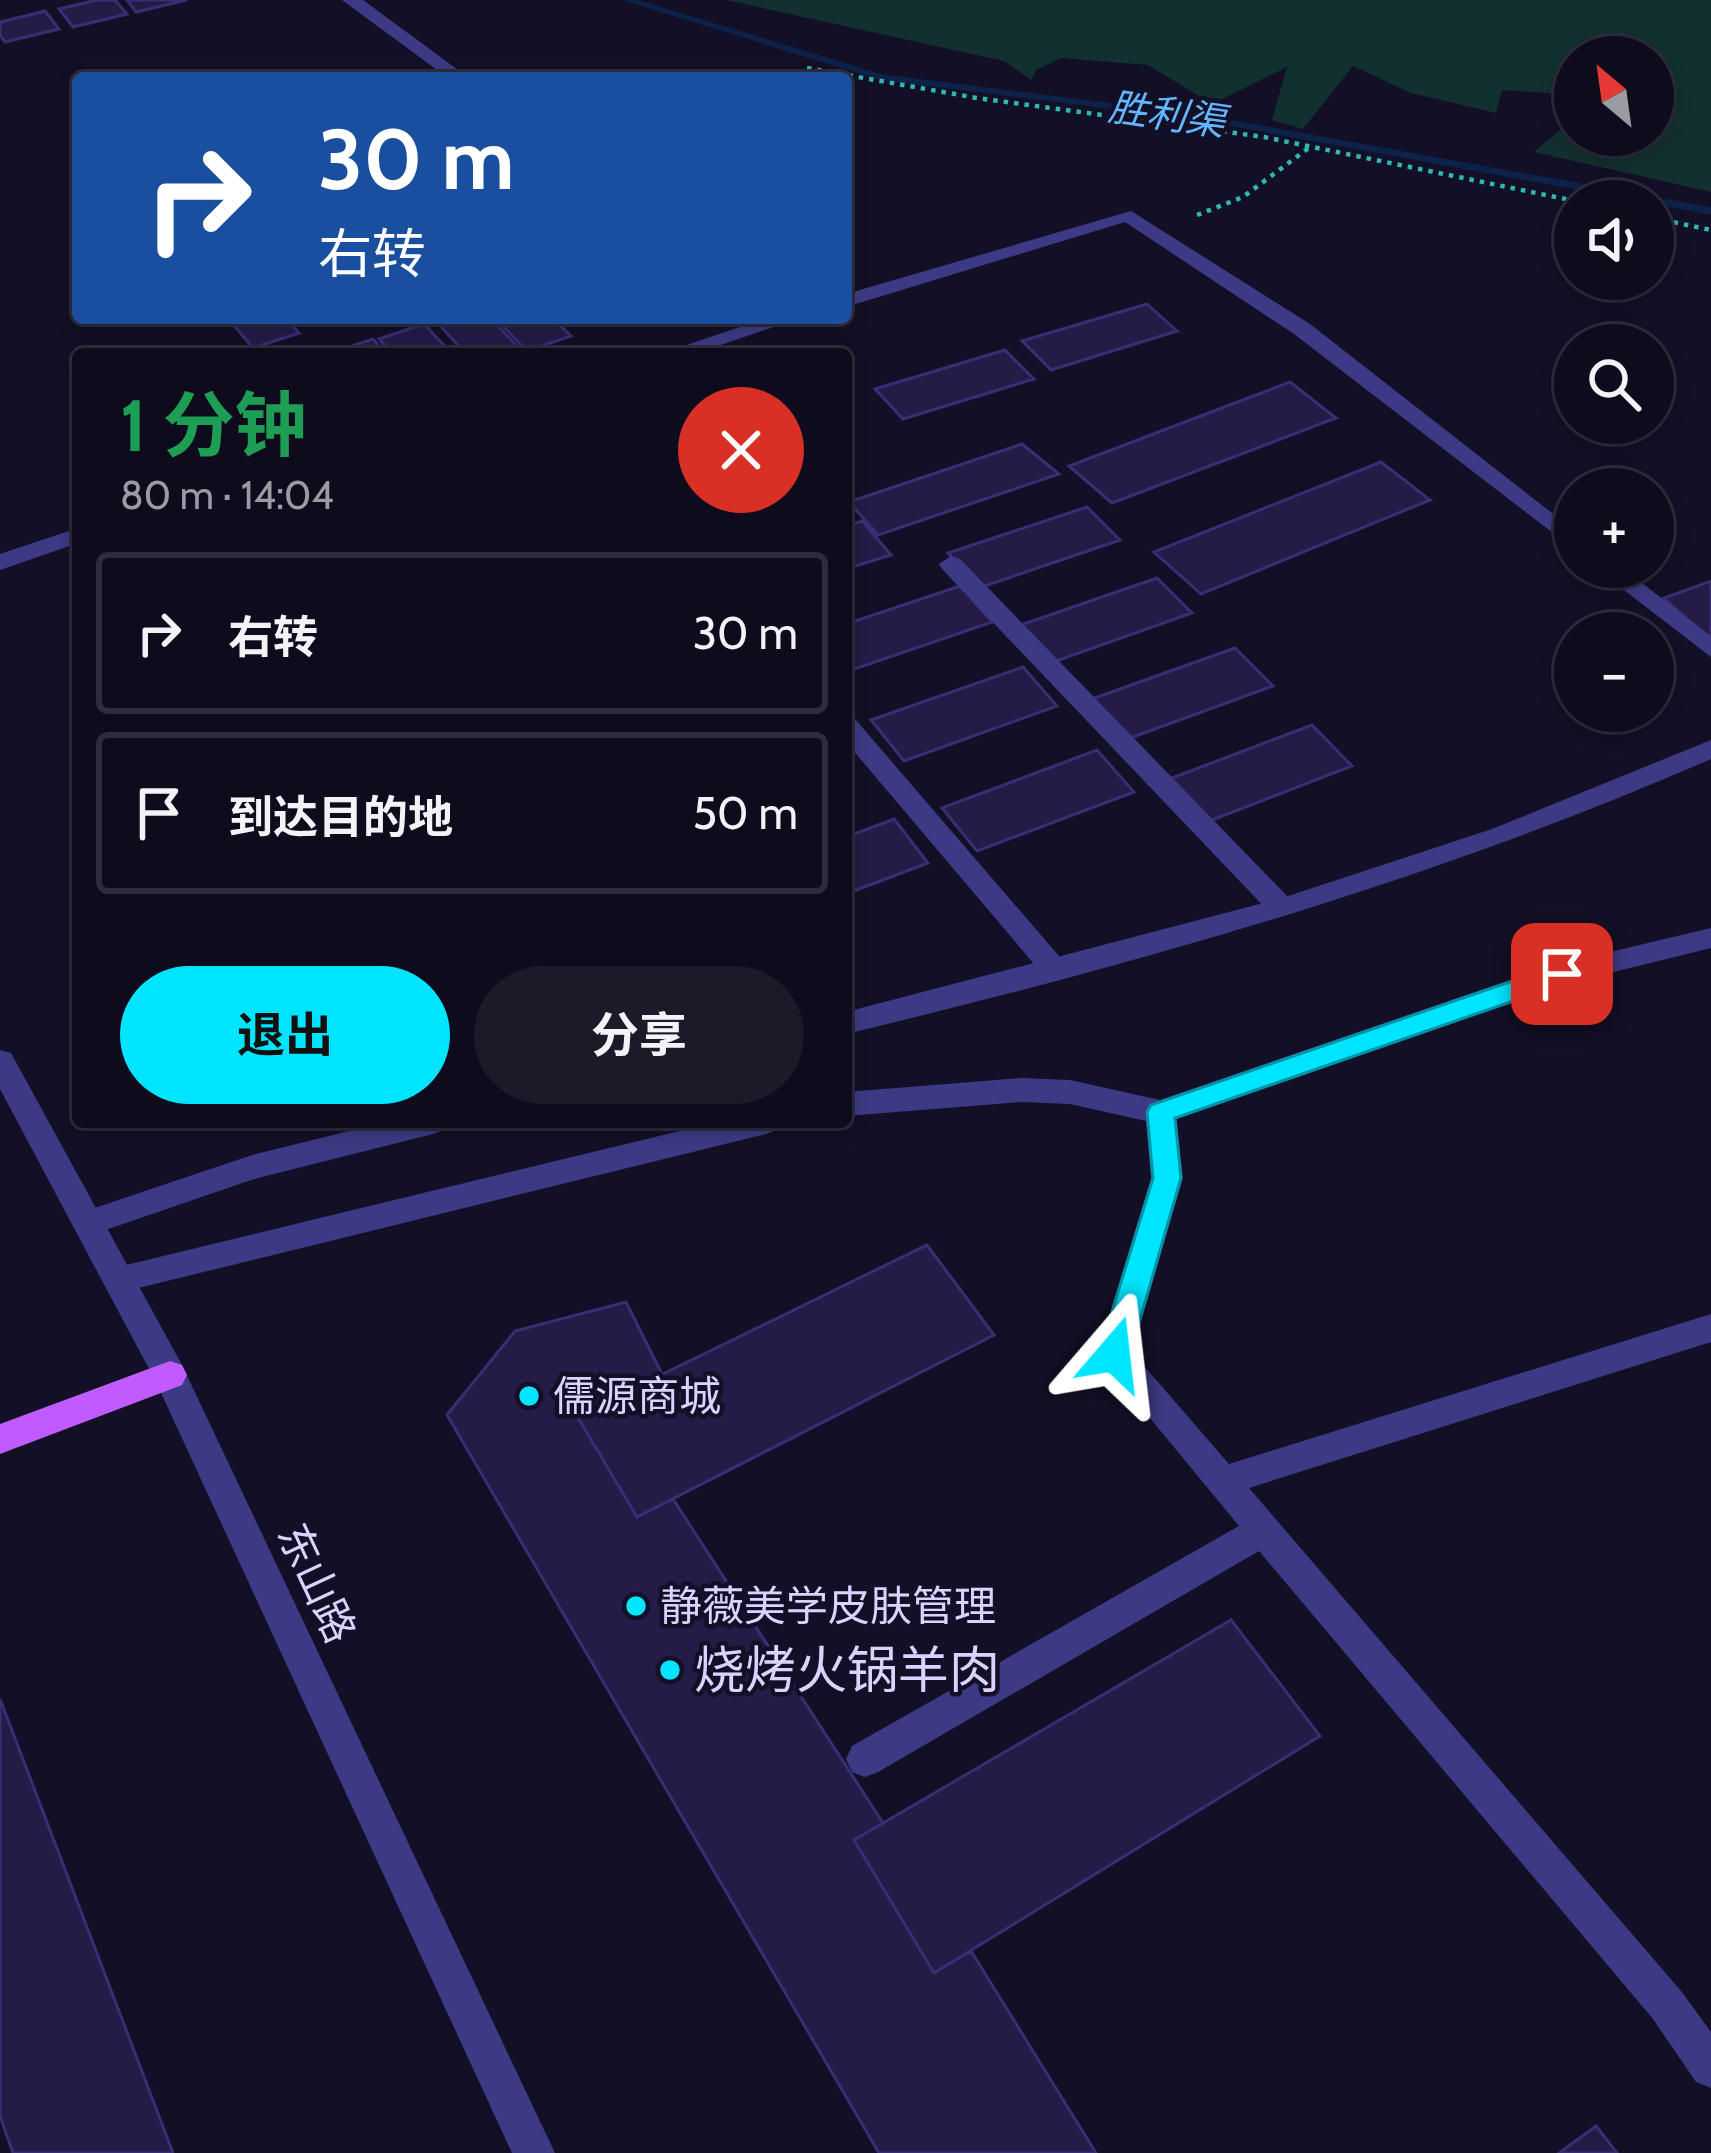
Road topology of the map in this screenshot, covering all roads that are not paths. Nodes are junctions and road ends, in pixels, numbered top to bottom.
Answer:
1 (351, 0) edge
2 (452, 72) edge
3 (852, 299) edge
4 (769, 324) edge
5 (691, 348) edge
6 (1554, 527) edge
7 (72, 538) edge
8 (0, 562) edge
9 (952, 564) dead end
10 (1633, 588) edge
11 (1711, 649) edge
12 (852, 732) edge
13 (1711, 749) edge
14 (1281, 907) junction
15 (1711, 938) edge
16 (1054, 970) junction
17 (852, 1021) edge
18 (0, 1061) edge
19 (852, 1104) edge
20 (1160, 1112) junction
21 (409, 1128) edge
22 (741, 1128) edge
23 (88, 1223) junction
24 (118, 1280) junction
25 (1711, 1328) edge
26 (170, 1376) junction
27 (0, 1438) edge
28 (1222, 1481) junction
29 (1264, 1530) junction
30 (865, 1760) dead end
31 (1711, 2067) edge
32 (534, 2153) edge

1 - 2 street
3 - 6 street
4 - 5 street
7 - 8 street
9 - 14 street
10 - 11 street
12 - 16 street
13 - 14 street
14 - 16 street
15 - 20 street
16 - 17 street
18 - 23 street, 东山路
19 - 20 street
20 - 28 street
21 - 23 street
22 - 24 street
23 - 24 street, 东山路
24 - 26 street, 东山路
25 - 28 street
26 - 27 main road
26 - 32 street, 东山路
28 - 29 street
29 - 30 street
29 - 31 street

